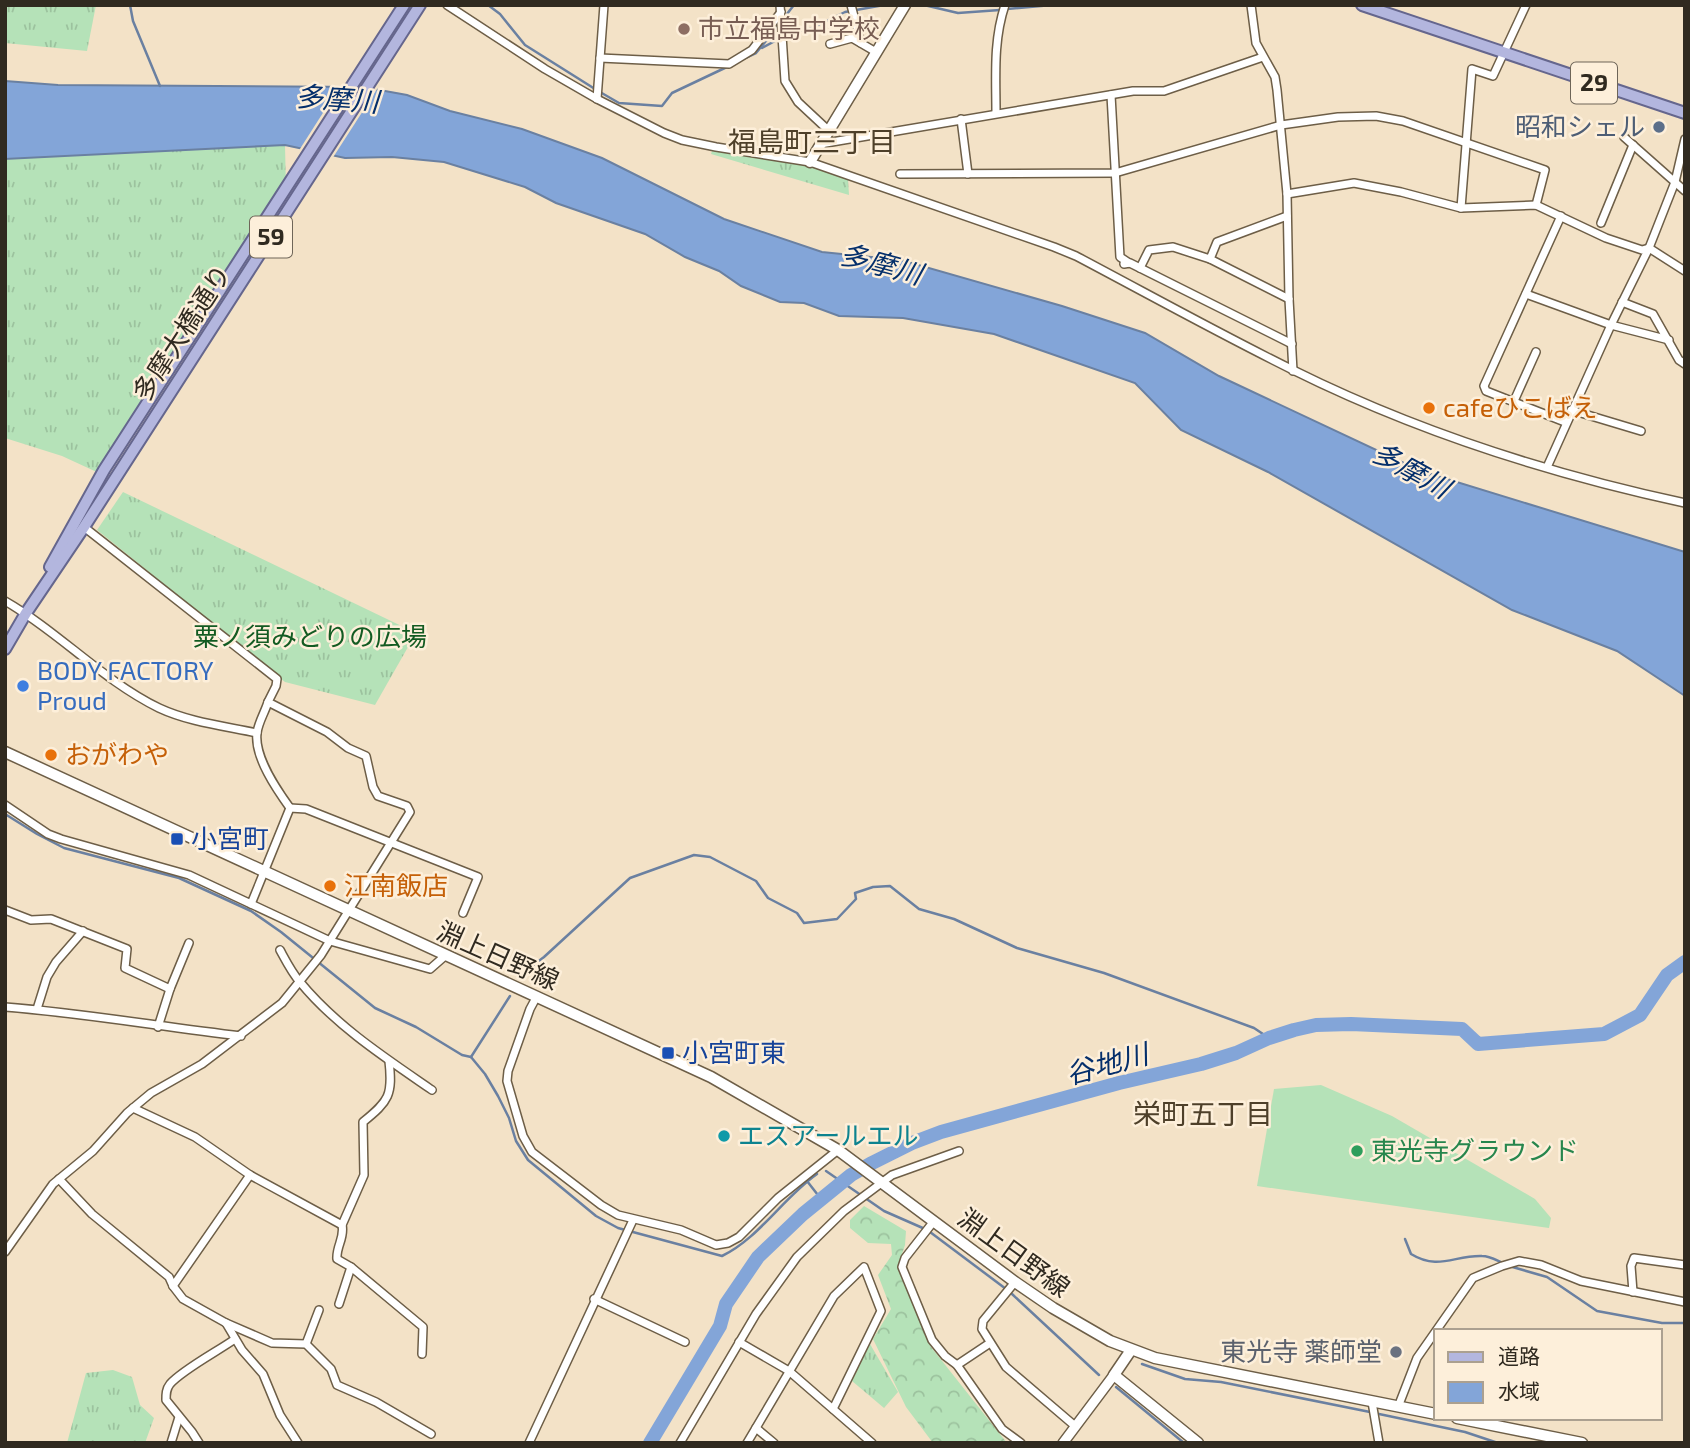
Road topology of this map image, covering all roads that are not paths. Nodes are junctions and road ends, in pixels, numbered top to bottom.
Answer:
1 (404, 5) edge
2 (420, 5) edge
3 (447, 5) edge
4 (604, 5) edge
5 (851, 5) edge
6 (1251, 5) edge
7 (1362, 5) edge
8 (1526, 5) edge
9 (904, 8) edge
10 (1004, 8) edge
11 (781, 11) edge
12 (861, 43) junction
13 (830, 44) dead end
14 (876, 52) junction
15 (1503, 53) junction
16 (1263, 57) junction
17 (600, 58) junction
18 (598, 93) junction
19 (1111, 95) junction
20 (996, 113) junction
21 (1685, 113) edge
22 (961, 119) junction
23 (1281, 125) junction
24 (828, 130) junction
25 (1624, 137) dead end
26 (1685, 139) edge
27 (1467, 143) junction
28 (819, 144) junction
29 (1633, 145) junction
30 (810, 162) junction
31 (1115, 173) junction
32 (900, 174) dead end
33 (968, 174) junction
34 (1675, 182) junction
35 (1685, 191) edge
36 (1287, 194) junction
37 (1536, 205) junction
38 (1461, 208) junction
39 (1287, 216) junction
40 (1561, 216) junction
41 (1601, 223) dead end
42 (1649, 248) junction
43 (1210, 259) junction
44 (1140, 268) junction
45 (1685, 271) edge
46 (1526, 294) junction
47 (1289, 299) junction
48 (1622, 302) junction
49 (1611, 325) junction
50 (1669, 340) junction
51 (1292, 344) junction
52 (1536, 352) dead end
53 (1685, 364) edge
54 (1293, 371) junction
55 (1514, 401) junction
56 (1571, 410) junction
57 (1565, 422) junction
58 (1641, 431) dead end
59 (1548, 465) dead end
60 (1685, 503) edge
61 (84, 527) junction
62 (5, 601) edge
63 (26, 613) junction
64 (5, 649) edge
65 (268, 702) junction
66 (257, 733) junction
67 (5, 752) edge
68 (5, 805) edge
69 (290, 808) junction
70 (391, 843) junction
71 (265, 871) junction
72 (251, 904) junction
73 (5, 910) edge
74 (349, 911) junction
75 (463, 913) dead end
76 (83, 931) junction
77 (330, 941) junction
78 (189, 943) dead end
79 (279, 950) dead end
80 (446, 955) junction
81 (299, 981) junction
82 (170, 989) junction
83 (537, 996) junction
84 (5, 1007) edge
85 (37, 1009) junction
86 (158, 1027) junction
87 (241, 1036) junction
88 (389, 1060) junction
89 (432, 1090) dead end
90 (133, 1108) junction
91 (838, 1150) junction
92 (959, 1151) dead end
93 (250, 1175) junction
94 (59, 1179) junction
95 (881, 1181) junction
96 (633, 1220) junction
97 (934, 1221) junction
98 (342, 1225) junction
99 (5, 1252) edge
100 (1685, 1265) edge
101 (351, 1267) junction
102 (1015, 1282) junction
103 (173, 1286) junction
104 (1633, 1292) junction
105 (594, 1298) junction
106 (1685, 1302) edge
107 (339, 1304) dead end
108 (319, 1310) dead end
109 (226, 1323) junction
110 (1437, 1329) edge
111 (1434, 1334) edge
112 (235, 1339) junction
113 (685, 1342) dead end
114 (739, 1342) junction
115 (990, 1343) junction
116 (306, 1344) junction
117 (1130, 1350) junction
118 (422, 1354) dead end
119 (957, 1365) junction
120 (789, 1371) junction
121 (1114, 1375) junction
122 (1372, 1402) junction
123 (1398, 1407) junction
124 (833, 1409) junction
125 (1434, 1414) edge
126 (179, 1417) junction
127 (1467, 1420) edge
128 (1075, 1426) junction
129 (756, 1427) junction
130 (431, 1434) dead end
131 (171, 1443) edge
132 (199, 1443) edge
133 (298, 1443) edge
134 (529, 1443) edge
135 (680, 1443) edge
136 (747, 1443) edge
137 (774, 1443) edge
138 (872, 1443) edge
139 (1021, 1443) edge
140 (1063, 1443) edge
141 (1198, 1443) edge
142 (1379, 1443) edge
143 (1582, 1443) edge

1 - 63 main road, 多摩大橋通り / 59
2 - 61 main road, 多摩大橋通り / 59
3 - 18 street
4 - 17 street
5 - 12 street
6 - 16 street
7 - 15 main road, 29
8 - 15 street
9 - 14 main road
10 - 20 street
11 - 17 street
11 - 24 street
12 - 13 street
12 - 14 street
14 - 24 main road
15 - 21 main road, 29
15 - 27 street
16 - 19 street
16 - 23 street
17 - 18 street
18 - 30 street
19 - 20 street
19 - 31 street
20 - 22 street
22 - 28 street
22 - 33 street
23 - 27 street
23 - 31 street
23 - 36 street
24 - 28 main road
25 - 29 street
26 - 34 street
27 - 37 street
27 - 38 street
28 - 30 main road
29 - 34 street
29 - 41 street
30 - 54 street
31 - 33 street
31 - 44 street
32 - 33 street
34 - 35 street
34 - 42 street
36 - 38 street
36 - 39 street
37 - 38 street
37 - 40 street
39 - 43 street
39 - 47 street
40 - 42 street
40 - 46 street
42 - 45 street
42 - 48 street
43 - 44 street
43 - 47 street
44 - 51 street
46 - 49 street
46 - 55 street
47 - 51 street
48 - 49 street
48 - 50 street
49 - 50 street
49 - 56 street
50 - 53 street
51 - 54 street
52 - 55 street
54 - 60 street
55 - 57 street
56 - 57 street
56 - 58 street
57 - 59 street
61 - 63 main road, 多摩大橋通り / 59
61 - 65 street
62 - 63 street
63 - 64 main road, 多摩大橋通り / 59
63 - 66 street
65 - 66 street
65 - 70 street
66 - 69 street
67 - 71 main road, 淵上日野線
68 - 72 street
69 - 70 street
69 - 71 street
70 - 74 street
70 - 75 street
71 - 72 street
71 - 74 main road, 淵上日野線
72 - 77 street
73 - 76 street
74 - 77 street
74 - 80 main road, 淵上日野線
76 - 82 street
76 - 85 street
77 - 80 street
77 - 81 street
78 - 82 street
79 - 81 street
80 - 83 main road, 淵上日野線
81 - 87 street
81 - 88 street
82 - 86 street
83 - 91 main road, 淵上日野線
83 - 96 street
84 - 85 street
85 - 86 street
86 - 87 street
87 - 90 street
88 - 89 street
88 - 98 street
90 - 93 street
90 - 94 street
91 - 95 main road, 淵上日野線
91 - 96 street
92 - 95 street
93 - 98 street
93 - 103 street
94 - 99 street
94 - 103 street
95 - 97 main road, 淵上日野線
95 - 114 street
96 - 105 street
97 - 102 main road, 淵上日野線
97 - 119 street
98 - 101 street
100 - 104 street
101 - 107 street
101 - 118 street
102 - 115 street
102 - 117 main road, 淵上日野線
103 - 109 street
104 - 106 street
104 - 110 street
105 - 113 street
105 - 134 street
108 - 116 street
109 - 112 street
109 - 116 street
111 - 123 street
112 - 126 street
112 - 133 street
114 - 120 street
114 - 135 street
115 - 119 street
115 - 128 street
116 - 130 street
117 - 121 main road
117 - 122 main road, 淵上日野線
119 - 139 street
120 - 124 street
120 - 124 street
120 - 129 street
121 - 128 street
121 - 141 main road
122 - 123 main road, 淵上日野線
122 - 142 street
123 - 125 main road, 淵上日野線
124 - 138 street
126 - 131 street
126 - 132 street
127 - 143 main road
128 - 140 street
129 - 136 street
129 - 137 street

